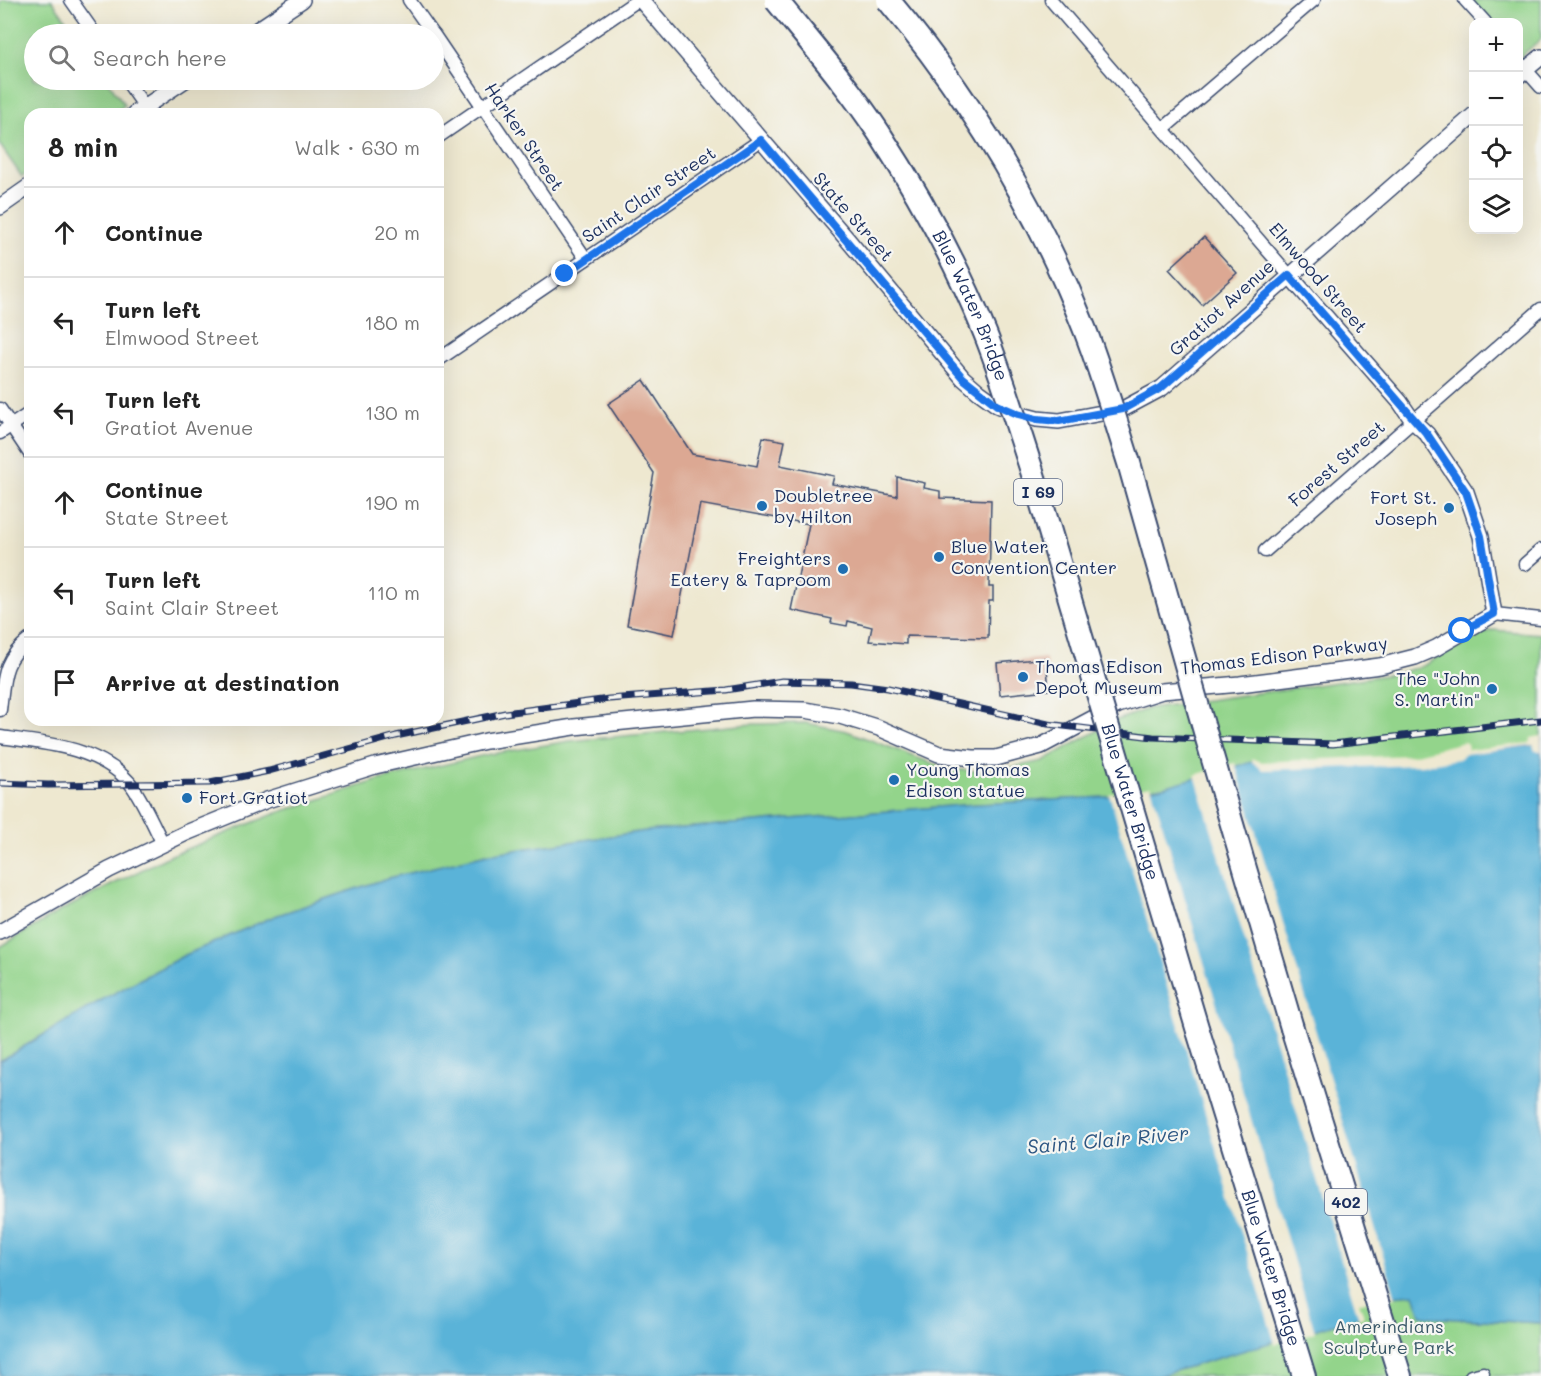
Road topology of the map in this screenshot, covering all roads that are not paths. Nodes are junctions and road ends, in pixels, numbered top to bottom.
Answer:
1 (71, 0) edge
2 (302, 0) edge
3 (409, 0) edge
4 (640, 0) edge
5 (776, 0) edge
6 (888, 0) edge
7 (1051, 0) edge
8 (1314, 0) edge
9 (1465, 0) edge
10 (1481, 18) edge
11 (88, 24) edge
12 (266, 24) edge
13 (425, 24) edge
14 (444, 51) edge
15 (1541, 57) edge
16 (1523, 68) edge
17 (1523, 71) edge
18 (1541, 87) edge
19 (131, 90) edge
20 (171, 90) edge
21 (482, 107) junction
22 (141, 108) edge
23 (147, 108) edge
24 (1469, 118) edge
25 (1163, 129) junction
26 (444, 133) edge
27 (761, 140) junction
28 (24, 190) edge
29 (0, 207) edge
30 (586, 259) junction
31 (1289, 275) junction
32 (1541, 309) edge
33 (444, 356) edge
34 (0, 409) edge
35 (24, 417) edge
36 (1413, 420) junction
37 (1059, 421) joint
38 (11, 425) junction
39 (0, 433) edge
40 (24, 445) edge
41 (1541, 550) edge
42 (1264, 551) dead end
43 (1526, 564) dead end
44 (1494, 614) junction
45 (1541, 619) edge
46 (24, 644) edge
47 (0, 711) edge
48 (0, 737) edge
49 (163, 844) junction
50 (0, 932) edge
51 (1304, 1376) edge
52 (1400, 1376) edge

1 - 11 street
2 - 12 street
3 - 13 street, Harker Street
4 - 21 street
4 - 27 street, State Street
5 - 51 highway, Blue Water Bridge / I 69, bridge
6 - 52 highway, 402, bridge
7 - 25 street, Elmwood Street
8 - 25 street
9 - 10 street
14 - 21 street, Harker Street
15 - 16 street
17 - 18 street
19 - 22 street
20 - 23 street
21 - 26 street
21 - 30 street, Harker Street
24 - 31 street, Gratiot Avenue
25 - 31 street, Elmwood Street
27 - 30 street, Saint Clair Street
27 - 37 street, State Street
28 - 29 street
30 - 33 street, Saint Clair Street
31 - 36 street, Elmwood Street
31 - 37 street, Gratiot Avenue
32 - 36 street, Forest Street
34 - 38 street
35 - 38 street
36 - 42 street, Forest Street
36 - 44 street, Elmwood Street
38 - 39 street
38 - 40 street
41 - 43 street
44 - 45 street
44 - 49 street, Thomas Edison Parkway
46 - 47 street
48 - 49 street
49 - 50 street, Thomas Edison Parkway

